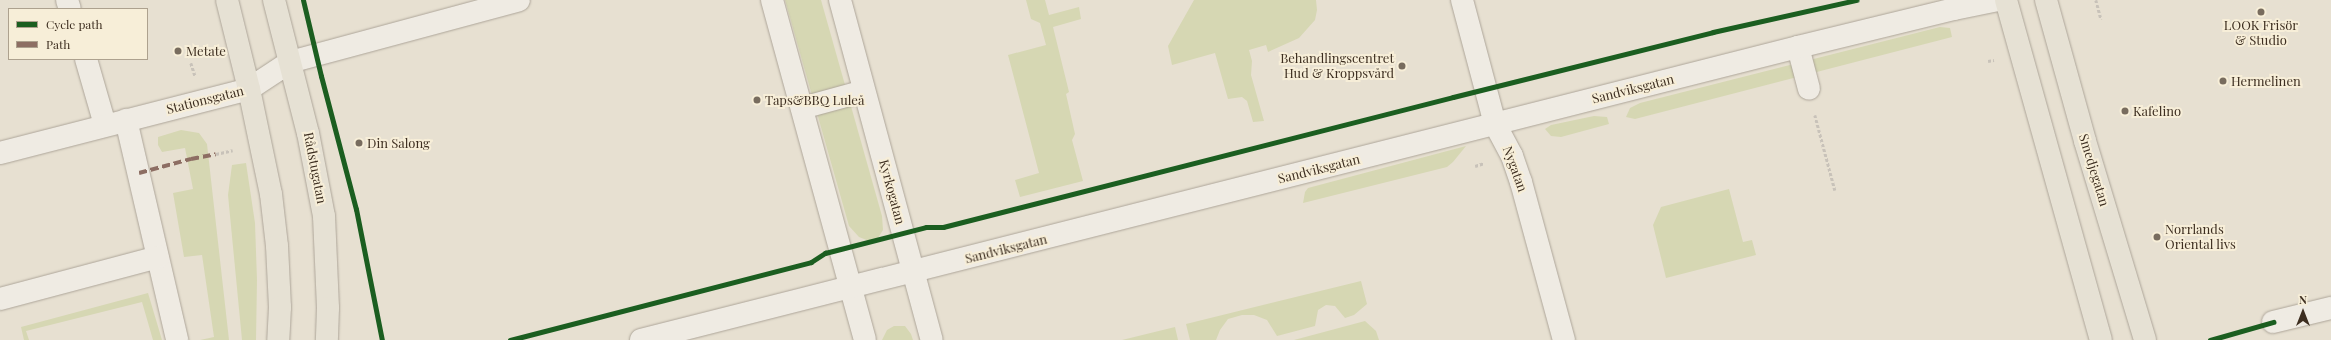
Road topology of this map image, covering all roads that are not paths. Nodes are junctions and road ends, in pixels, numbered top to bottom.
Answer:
1 (227, 0) edge
2 (274, 0) edge
3 (519, 0) edge
4 (772, 0) edge
5 (840, 0) edge
6 (1462, 0) edge
7 (1998, 0) edge
8 (2006, 0) edge
9 (2046, 0) edge
10 (1798, 47) junction
11 (86, 60) edge
12 (290, 62) junction
13 (249, 89) junction
14 (1809, 89) road end
15 (864, 90) junction
16 (802, 108) junction
17 (126, 120) junction
18 (1495, 124) junction
19 (105, 125) junction
20 (0, 153) edge
21 (158, 257) junction
22 (913, 273) junction
23 (851, 288) junction
24 (0, 299) edge
25 (2331, 308) edge
26 (2274, 322) dead end
27 (177, 340) edge
28 (278, 340) edge
29 (326, 340) edge
30 (641, 340) edge
31 (865, 340) edge
32 (932, 340) edge
33 (1564, 340) edge
34 (2101, 340) edge
35 (2145, 340) edge

1 - 13 main road
2 - 12 main road, Rådstugatan
3 - 12 street, Stationsgatan
4 - 16 street
5 - 15 street, Kyrkogatan
6 - 18 street, Nygatan
7 - 10 street, Sandviksgatan
8 - 34 main road
9 - 35 main road, Smedjegatan
10 - 14 street
10 - 18 street, Sandviksgatan
11 - 19 street
12 - 13 street, Stationsgatan
12 - 29 main road, Rådstugatan
13 - 17 street, Stationsgatan
13 - 28 main road
15 - 16 street
15 - 22 street, Kyrkogatan
16 - 23 street
17 - 19 street, Stationsgatan
17 - 21 street
18 - 22 street, Sandviksgatan
18 - 33 street, Nygatan
19 - 20 street, Stationsgatan
21 - 24 street
21 - 27 street
22 - 23 street, Sandviksgatan
22 - 32 street, Kyrkogatan
23 - 30 street, Sandviksgatan
23 - 31 street
25 - 26 street

